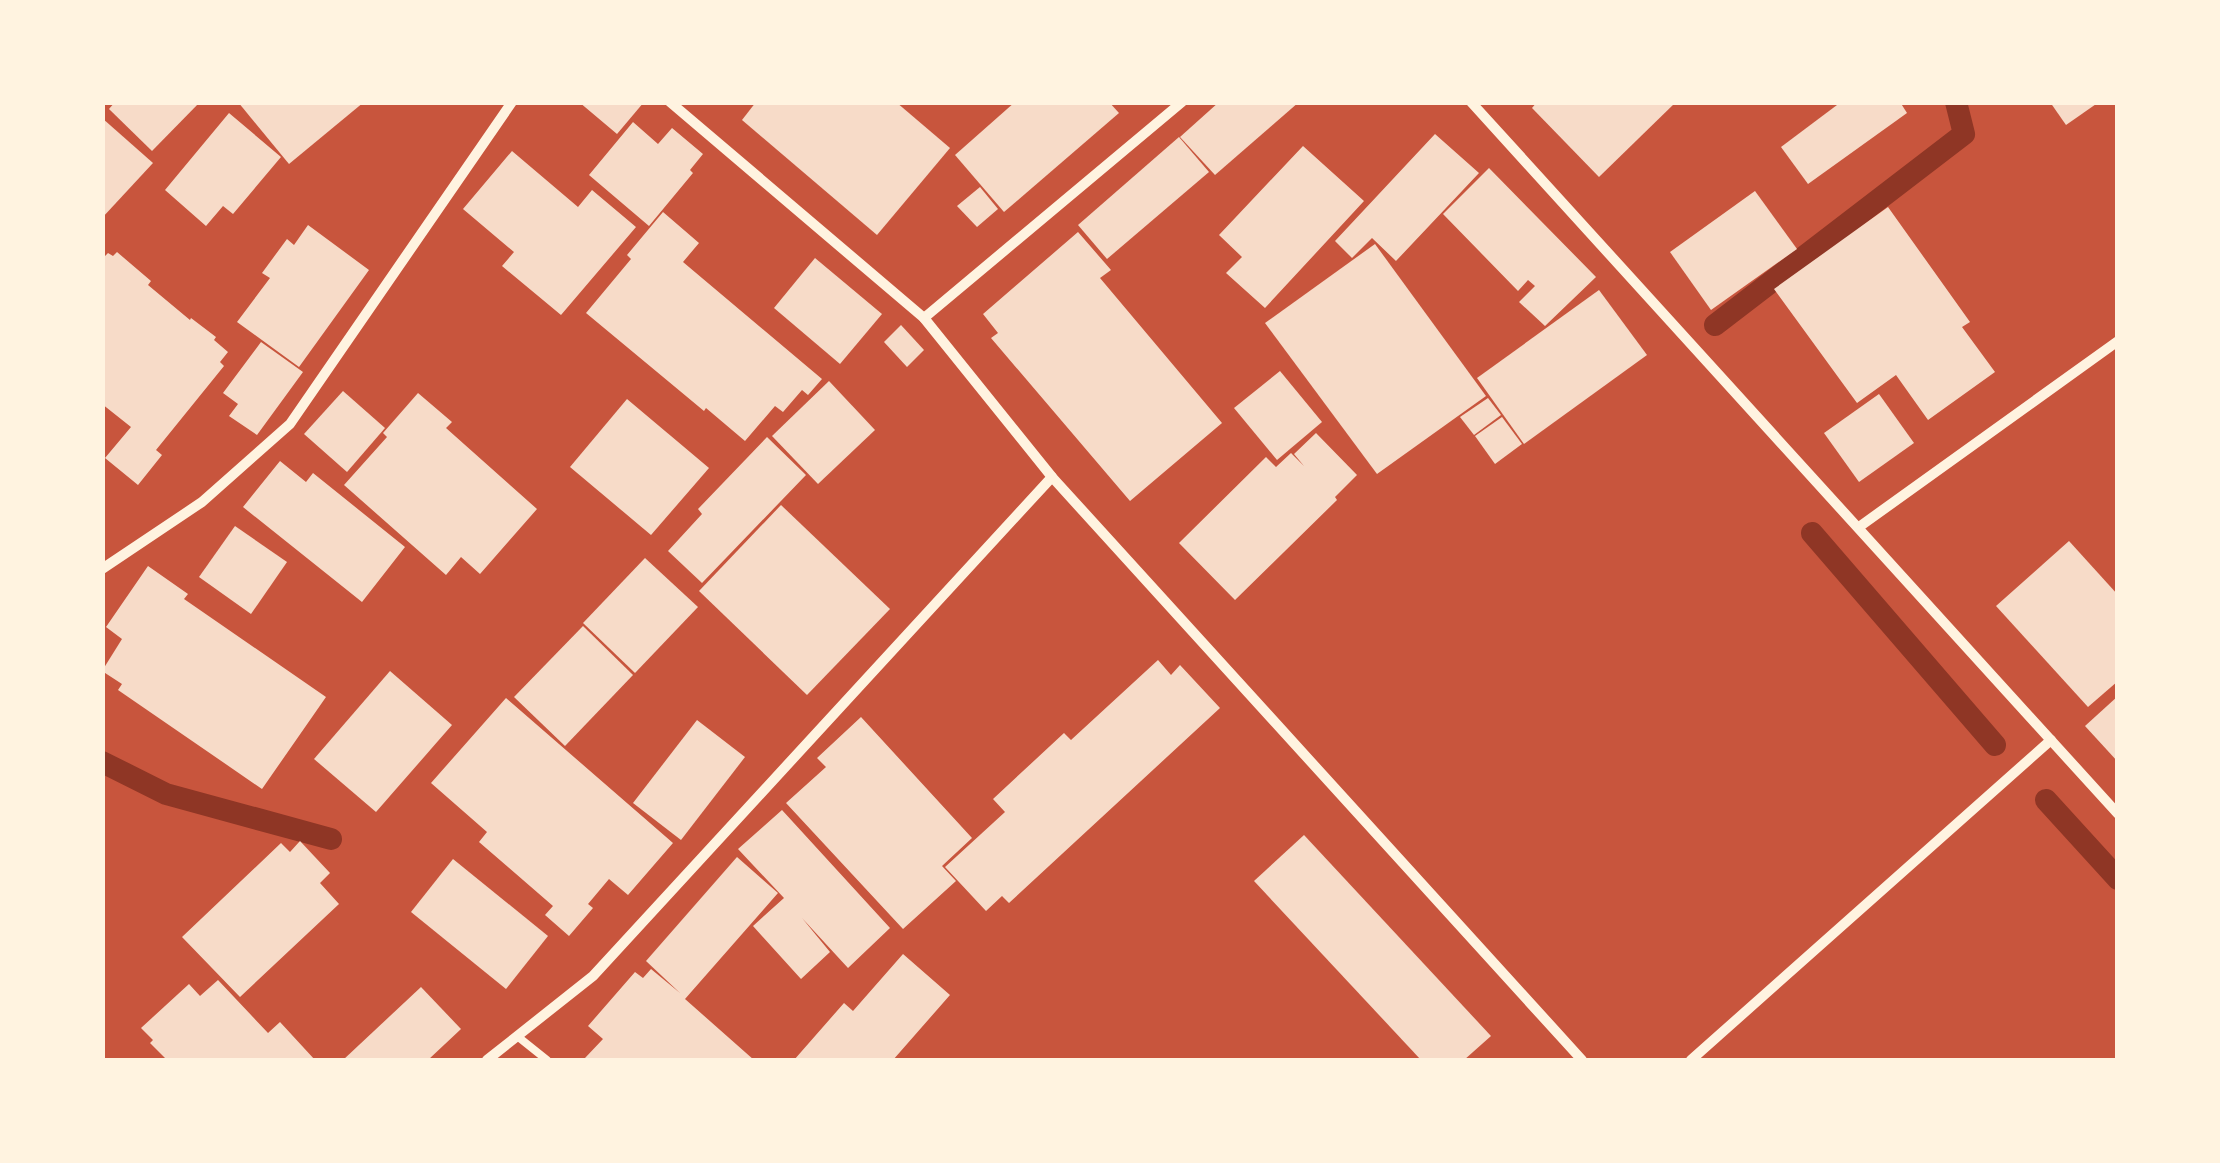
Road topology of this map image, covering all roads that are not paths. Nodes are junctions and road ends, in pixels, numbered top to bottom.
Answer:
1 (512, 102) edge
2 (670, 102) edge
3 (1182, 102) edge
4 (1471, 102) edge
5 (924, 318) junction
6 (2118, 341) edge
7 (1052, 477) junction
8 (1859, 527) junction
9 (102, 568) edge
10 (2051, 740) junction
11 (2118, 814) edge
12 (517, 1036) junction
13 (486, 1060) edge
14 (547, 1060) edge
15 (1582, 1060) edge
16 (1690, 1060) edge

1 - 9 street
2 - 5 street
3 - 5 street
4 - 8 street
5 - 7 street
6 - 8 street
7 - 12 street
7 - 15 street
8 - 10 street
10 - 11 street
10 - 16 street
12 - 13 street
12 - 14 lane

